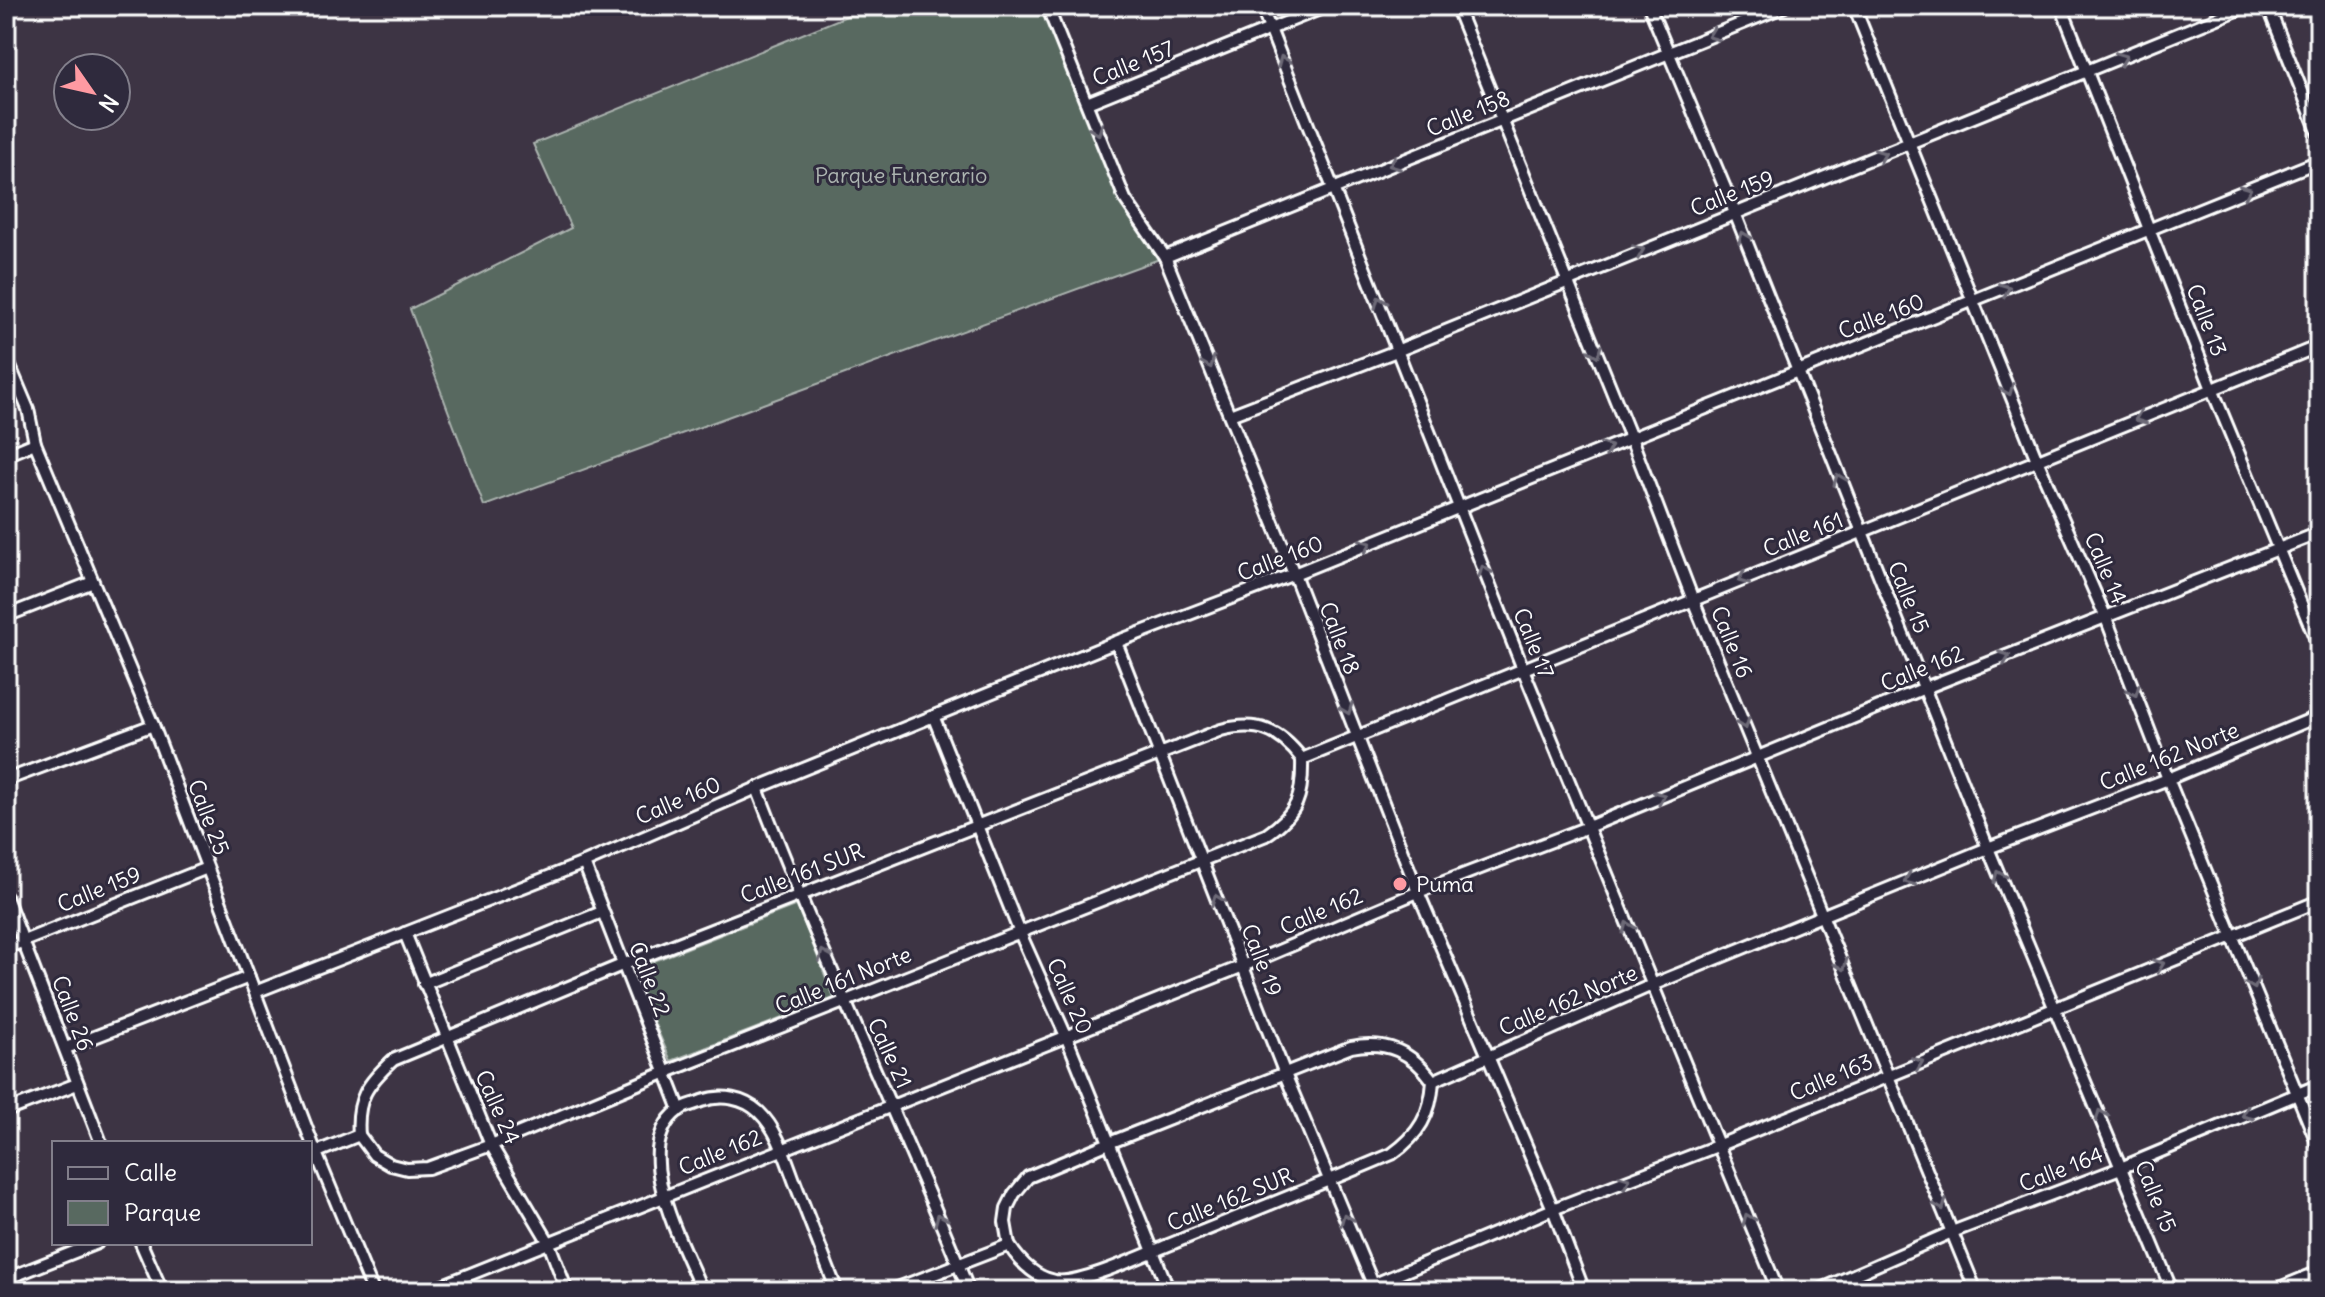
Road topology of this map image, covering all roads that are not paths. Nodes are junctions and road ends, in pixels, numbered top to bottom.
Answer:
1 (1047, 6) edge
2 (1261, 6) edge
3 (1327, 6) edge
4 (1456, 6) edge
5 (1649, 6) edge
6 (1785, 6) edge
7 (1854, 6) edge
8 (2061, 6) edge
9 (2247, 6) edge
10 (2268, 6) edge
11 (1270, 29) junction
12 (1668, 52) junction
13 (2087, 72) junction
14 (1087, 103) junction
15 (1502, 121) junction
16 (2319, 134) edge
17 (1909, 144) junction
18 (2319, 161) edge
19 (1333, 187) junction
20 (1735, 213) junction
21 (2152, 230) junction
22 (1165, 257) junction
23 (1567, 280) junction
24 (1972, 302) junction
25 (2319, 346) edge
26 (1399, 350) junction
27 (6, 357) edge
28 (1795, 370) junction
29 (2212, 389) junction
30 (1230, 415) junction
31 (1631, 438) junction
32 (35, 443) junction
33 (6, 455) edge
34 (2037, 460) junction
35 (1459, 507) junction
36 (1861, 532) junction
37 (2319, 533) edge
38 (2279, 548) junction
39 (1294, 574) junction
40 (93, 582) junction
41 (1693, 600) junction
42 (6, 616) edge
43 (2106, 618) junction
44 (1116, 642) junction
45 (2319, 647) edge
46 (1523, 669) junction
47 (1925, 688) junction
48 (2319, 716) edge
49 (934, 718) junction
50 (153, 725) junction
51 (1357, 736) junction
52 (1158, 754) junction
53 (1757, 757) junction
54 (1302, 759) junction
55 (2168, 779) junction
56 (6, 780) edge
57 (757, 788) junction
58 (977, 827) junction
59 (1588, 827) junction
60 (1988, 848) junction
61 (1201, 860) junction
62 (584, 863) junction
63 (207, 868) junction
64 (1418, 892) junction
65 (798, 896) junction
66 (6, 897) edge
67 (2319, 901) edge
68 (602, 912) junction
69 (1822, 916) junction
70 (405, 933) junction
71 (1020, 933) junction
72 (2233, 936) junction
73 (24, 941) junction
74 (6, 948) edge
75 (622, 965) junction
76 (1243, 966) junction
77 (249, 977) junction
78 (424, 984) junction
79 (1652, 985) junction
80 (255, 992) junction
81 (844, 1001) junction
82 (2055, 1007) junction
83 (1066, 1036) junction
84 (445, 1037) junction
85 (66, 1048) junction
86 (1488, 1057) junction
87 (664, 1073) junction
88 (1285, 1074) junction
89 (1888, 1075) junction
90 (1433, 1081) junction
91 (77, 1084) junction
92 (2319, 1085) edge
93 (2297, 1093) junction
94 (893, 1106) junction
95 (680, 1110) junction
96 (6, 1111) edge
97 (359, 1135) junction
98 (100, 1141) edge
99 (308, 1141) edge
100 (1109, 1143) junction
101 (491, 1145) junction
102 (1717, 1146) junction
103 (2319, 1147) edge
104 (781, 1148) junction
105 (313, 1154) edge
106 (2123, 1167) junction
107 (1330, 1180) junction
108 (664, 1196) junction
109 (1553, 1209) junction
110 (1952, 1232) junction
111 (548, 1241) junction
112 (92, 1245) edge
113 (142, 1245) edge
114 (1009, 1245) junction
115 (1152, 1251) junction
116 (958, 1264) junction
117 (2319, 1272) edge
118 (6, 1279) edge
119 (1375, 1288) edge
120 (162, 1291) edge
121 (373, 1291) edge
122 (428, 1291) edge
123 (567, 1291) edge
124 (702, 1291) edge
125 (837, 1291) edge
126 (890, 1291) edge
127 (969, 1291) edge
128 (1169, 1291) edge
129 (1358, 1291) edge
130 (1584, 1291) edge
131 (1778, 1291) edge
132 (1817, 1291) edge
133 (1976, 1291) edge
134 (2172, 1291) edge
135 (2272, 1291) edge

1 - 14 street, Calle 18
2 - 11 street, Calle 17
3 - 11 street, Calle 157
4 - 15 street, Calle 16
5 - 12 street, Calle 15
6 -> 12 street, Calle 158
7 - 17 street, Calle 14
8 - 13 street, Calle 13
13 -> 9 street, Calle 159
10 - 16 street
11 - 14 street, Calle 157
19 -> 11 street, Calle 17
12 - 15 street, Calle 158
12 - 20 street, Calle 15
13 - 17 street, Calle 159
13 - 21 street, Calle 13
14 -> 22 street, Calle 18
15 -> 19 street, Calle 158
15 - 23 street, Calle 16
20 -> 17 street, Calle 159
17 - 24 street, Calle 14
21 -> 18 street, Calle 160
19 - 22 street, Calle 158
26 -> 19 street, Calle 17
23 -> 20 street, Calle 159
28 -> 20 street, Calle 15
24 -> 21 street, Calle 160
21 - 29 street, Calle 13
22 -> 30 street, Calle 18
23 - 26 street, Calle 159
23 -> 31 street, Calle 16
24 - 28 street, Calle 160
24 -> 34 street, Calle 14
25 - 29 street, Calle 161
26 - 30 street, Calle 159
26 - 35 street, Calle 17
27 - 32 street, Calle 25
28 - 31 street, Calle 160
36 -> 28 street, Calle 15
29 -> 34 street, Calle 161
29 - 38 street, Calle 13
30 - 39 street, Calle 18
35 -> 31 street, Calle 160
31 - 41 street, Calle 16
32 - 33 street
32 - 40 street, Calle 25
34 - 36 street, Calle 161
34 - 43 street, Calle 14
39 -> 35 street, Calle 160
46 -> 35 street, Calle 17
36 -> 41 street, Calle 161
36 - 47 street, Calle 15
37 - 38 street, Calle 162
38 - 43 street, Calle 162
38 - 45 street, Calle 13
39 - 44 street, Calle 160
39 -> 51 street, Calle 18
40 - 42 street
40 - 50 street, Calle 25
41 - 46 street, Calle 161
41 -> 53 street, Calle 16
47 -> 43 street, Calle 162
43 -> 55 street, Calle 14
44 - 49 street, Calle 160
44 - 52 street, Calle 19
46 - 51 street, Calle 161
46 - 59 street, Calle 17
47 - 53 street, Calle 162
47 - 60 street, Calle 15
48 - 55 street, Calle 162 Norte
49 - 57 street, Calle 160
49 - 58 street, Calle 20
50 - 56 street
50 - 63 street, Calle 25
51 - 54 street, Calle 161
51 - 64 street, Calle 18
52 - 54 street, Calle 161 SUR
52 - 58 street, Calle 161 SUR
52 - 61 street, Calle 19
59 -> 53 street, Calle 162
53 - 69 street, Calle 16
54 - 61 street, Calle 161 Norte
55 - 60 street, Calle 162 Norte
55 - 72 street, Calle 14
57 - 62 street, Calle 160
57 - 65 street, Calle 21
58 - 65 street, Calle 161 SUR
58 - 71 street, Calle 20
59 - 64 street, Calle 162
79 -> 59 street, Calle 17
60 -> 69 street, Calle 162 Norte
82 -> 60 street, Calle 15
61 - 71 street, Calle 161 Norte
76 -> 61 street, Calle 19
62 - 68 street, Calle 22
62 - 70 street, Calle 160
63 - 73 street, Calle 159
63 - 77 street, Calle 25
64 - 76 street, Calle 162
64 - 86 street, Calle 18
65 - 75 street, Calle 161 SUR
81 -> 65 street, Calle 21
66 - 73 street, Calle 26
67 - 72 street, Calle 163
68 - 75 street, Calle 22
68 - 78 street
69 - 79 street, Calle 162 Norte
69 -> 89 street, Calle 16
70 - 78 street, Calle 24
70 - 80 street, Calle 160
71 - 81 street, Calle 161 Norte
71 - 83 street, Calle 20
82 -> 72 street, Calle 163
72 -> 93 street, Calle 14
73 - 74 street, Calle 159
73 - 85 street, Calle 26
75 - 84 street, Calle 161 SUR
75 - 87 street, Calle 22
76 - 83 street, Calle 162
76 - 88 street, Calle 19
77 - 80 street, Calle 25
77 - 85 street
78 - 84 street, Calle 24
79 - 86 street, Calle 162 Norte
79 - 102 street, Calle 17
80 - 99 street, Calle 25
81 - 87 street, Calle 161 Norte
81 - 94 street, Calle 21
89 -> 82 street, Calle 163
106 -> 82 street, Calle 15
83 - 94 street, Calle 162
83 - 100 street, Calle 20
84 - 97 street, Calle 161 SUR
84 - 101 street, Calle 24
85 - 91 street, Calle 26
86 - 90 street, Calle 162 Norte
86 - 109 street, Calle 18
87 - 95 street, Calle 22
87 - 101 street, Calle 161 Norte
88 - 90 street
88 - 100 street
88 - 107 street, Calle 19
89 - 102 street, Calle 163
89 -> 110 street, Calle 16
90 - 107 street, Calle 162 SUR
91 - 96 street
91 - 98 street, Calle 26
92 - 93 street, Calle 164
93 - 103 street, Calle 14
93 -> 106 street, Calle 164
94 - 104 street, Calle 162
116 -> 94 street, Calle 21
95 - 104 street
95 - 108 street
97 - 101 street, Calle 161 Norte
97 - 105 street
100 - 114 street
100 - 115 street, Calle 20
101 - 111 street, Calle 24
109 -> 102 street, Calle 163
131 -> 102 street, Calle 17
104 - 108 street, Calle 162
104 - 125 street
105 - 121 street, Calle 25
106 - 110 street, Calle 164
106 - 134 street, Calle 15
107 - 115 street, Calle 162 SUR
119 -> 107 street, Calle 19
108 - 111 street, Calle 162
108 - 124 street
109 - 119 street, Calle 163
109 - 130 street, Calle 18
110 - 132 street, Calle 164
110 - 133 street, Calle 16
111 - 122 street, Calle 162
111 - 123 street, Calle 24
112 - 118 street
113 - 120 street
114 - 115 street, Calle 162 SUR
114 - 116 street
115 - 128 street, Calle 20
116 - 126 street
116 - 127 street, Calle 21
117 - 135 street
119 - 129 street, Calle 163

